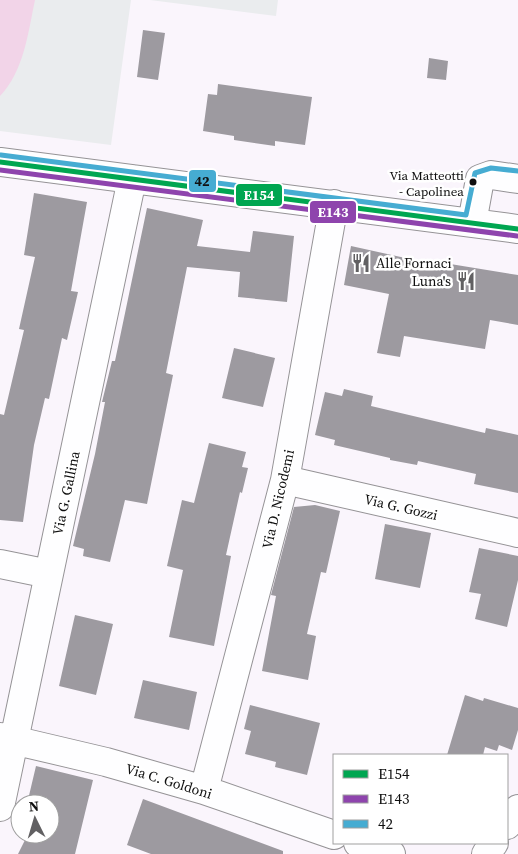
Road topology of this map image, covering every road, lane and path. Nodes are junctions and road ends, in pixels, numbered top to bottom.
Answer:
1 (0, 162) edge
2 (132, 179) junction
3 (518, 179) edge
4 (334, 204) junction
5 (472, 223) junction
6 (518, 228) edge
7 (284, 480) junction
8 (518, 533) edge
9 (0, 564) edge
10 (49, 574) junction
11 (7, 739) edge
12 (204, 790) junction
13 (0, 807) edge
14 (518, 809) edge
15 (508, 824) edge
16 (333, 835) edge
17 (361, 844) edge
18 (391, 854) edge

1 - 2 street
2 - 4 street
2 - 10 street, Via G. Gallina
3 - 5 street
4 - 5 street
4 - 7 street, Via D. Nicodemi
5 - 6 street
7 - 8 street, Via G. Gozzi
7 - 12 street, Via D. Nicodemi
9 - 10 street
10 - 11 street, Via G. Gallina
11 - 12 street, Via C. Goldoni
11 - 13 street, Via G. Gallina
12 - 16 street, Via C. Goldoni
14 - 15 street
17 - 18 street

